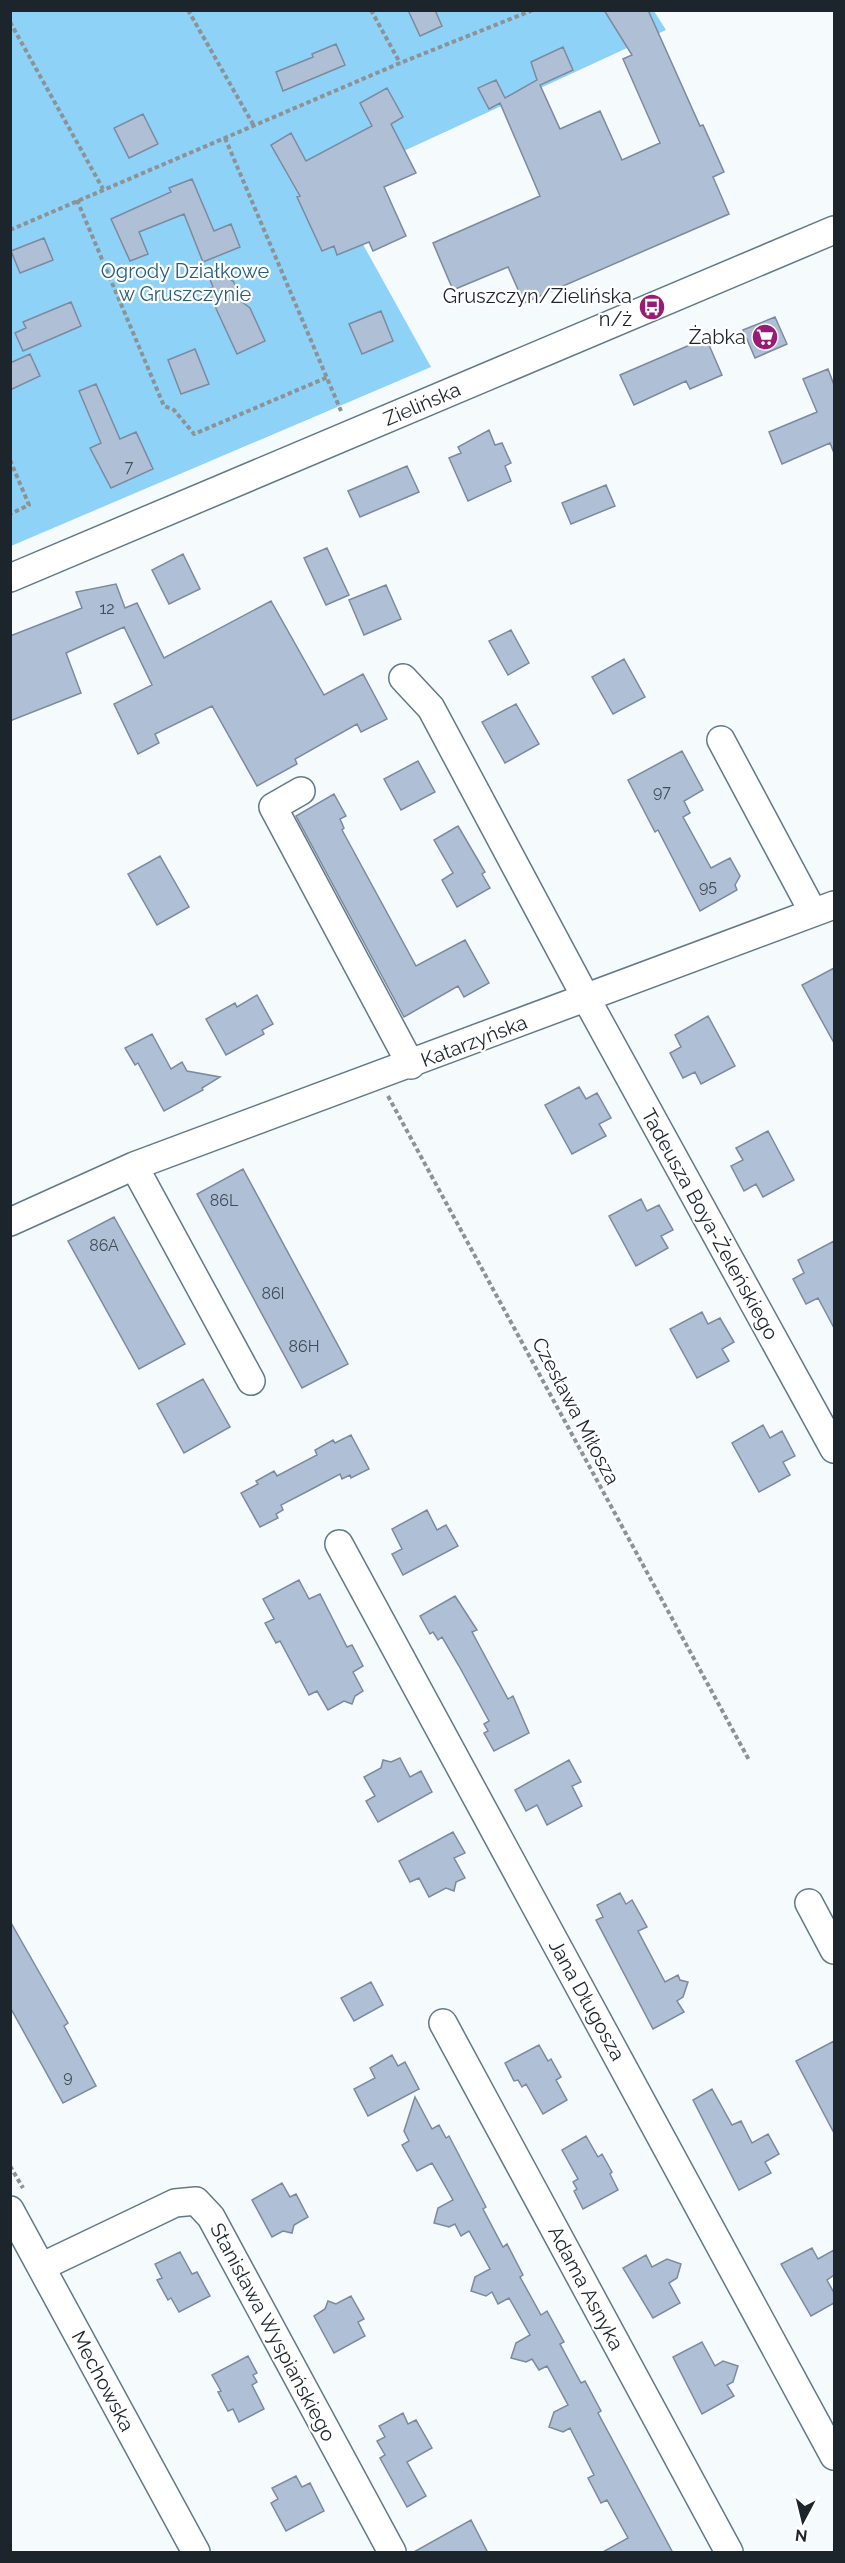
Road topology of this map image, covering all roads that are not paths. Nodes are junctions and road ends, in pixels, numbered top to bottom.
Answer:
1 (834, 230) edge
2 (10, 578) edge
3 (403, 678) dead end
4 (722, 740) dead end
5 (300, 791) dead end
6 (824, 908) edge
7 (586, 998) junction
8 (411, 1065) junction
9 (134, 1167) junction
10 (10, 1222) edge
11 (251, 1381) dead end
12 (834, 1449) edge
13 (339, 1544) dead end
14 (809, 1903) dead end
15 (834, 1950) edge
16 (443, 2023) dead end
17 (10, 2210) edge
18 (41, 2267) junction
19 (834, 2456) edge
20 (196, 2553) edge
21 (392, 2553) edge
22 (729, 2553) edge

1 - 2 street, Zielińska
3 - 7 street, Tadeusza Boya-Żeleńskiego
4 - 6 street, Katarzyńska
5 - 8 street
6 - 7 street, Katarzyńska
7 - 8 street, Katarzyńska
7 - 12 street, Tadeusza Boya-Żeleńskiego
8 - 9 street, Katarzyńska
9 - 10 street, Katarzyńska
9 - 11 street
13 - 19 street, Jana Długosza
14 - 15 street
16 - 22 street, Adama Asnyka
17 - 18 street, Mechowska
18 - 20 street, Mechowska
18 - 21 street, Stanisława Wyspiańskiego

